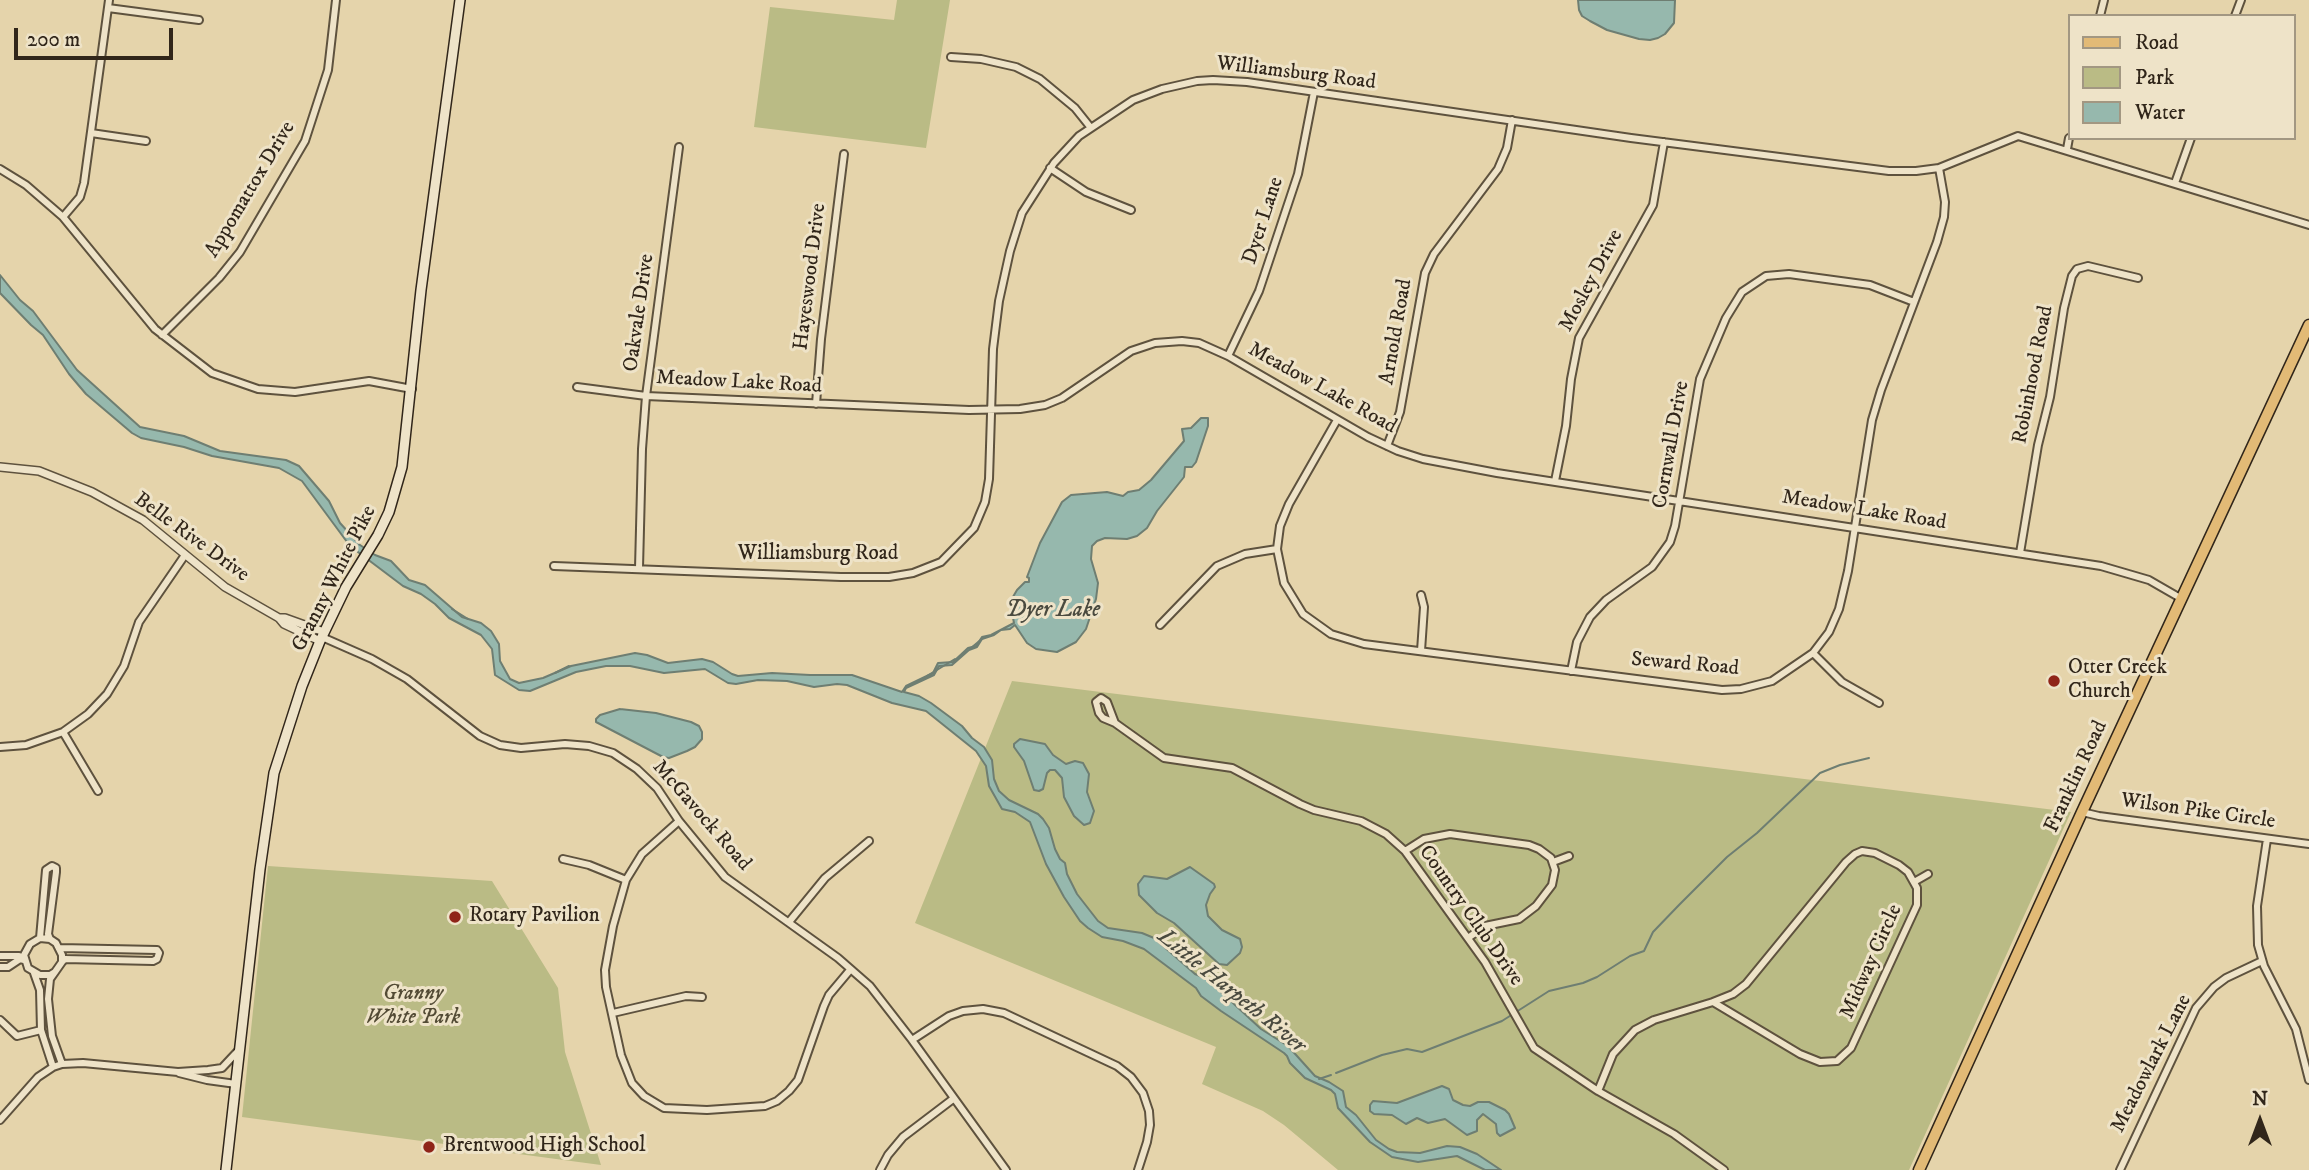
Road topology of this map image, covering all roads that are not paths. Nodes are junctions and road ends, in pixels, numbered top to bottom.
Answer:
1 (337, 0) edge
2 (460, 0) edge
3 (109, 4) edge
4 (199, 20) dead end
5 (951, 57) dead end
6 (1314, 92) junction
7 (1512, 120) junction
8 (1091, 128) junction
9 (91, 133) junction
10 (2069, 140) edge
11 (2190, 140) edge
12 (146, 141) dead end
13 (1664, 142) junction
14 (679, 147) dead end
15 (2067, 149) junction
16 (844, 154) dead end
17 (1051, 168) junction
18 (1939, 168) junction
19 (0, 169) edge
20 (2175, 183) junction
21 (1131, 210) dead end
22 (63, 217) junction
23 (2309, 225) edge
24 (2138, 278) dead end
25 (1914, 302) junction
26 (2309, 325) edge
27 (163, 335) junction
28 (1228, 356) junction
29 (577, 387) dead end
30 (412, 389) junction
31 (646, 396) junction
32 (816, 404) junction
33 (991, 410) junction
34 (1337, 420) junction
35 (1387, 446) junction
36 (0, 467) edge
37 (1555, 481) junction
38 (1680, 500) junction
39 (1854, 528) junction
40 (1277, 549) junction
41 (2021, 553) junction
42 (185, 555) junction
43 (554, 566) dead end
44 (639, 568) junction
45 (1421, 594) dead end
46 (2182, 599) junction
47 (1160, 625) dead end
48 (322, 637) junction
49 (1421, 651) junction
50 (1813, 653) junction
51 (1571, 671) junction
52 (1880, 703) dead end
53 (1115, 723) dead end
54 (64, 732) junction
55 (0, 747) edge
56 (98, 791) dead end
57 (2082, 812) junction
58 (679, 821) junction
59 (2267, 839) junction
60 (869, 841) dead end
61 (2309, 844) edge
62 (1405, 851) junction
63 (1569, 856) dead end
64 (563, 859) dead end
65 (1553, 862) junction
66 (1928, 874) dead end
67 (625, 880) junction
68 (1914, 882) junction
69 (789, 922) junction
70 (40, 938) junction
71 (1468, 938) junction
72 (50, 939) junction
73 (60, 948) junction
74 (0, 956) edge
75 (24, 958) junction
76 (2262, 961) junction
77 (62, 962) junction
78 (0, 967) edge
79 (850, 971) junction
80 (55, 972) junction
81 (34, 974) junction
82 (702, 997) dead end
83 (1713, 1002) junction
84 (613, 1013) junction
85 (0, 1020) edge
86 (41, 1030) junction
87 (912, 1040) junction
88 (240, 1048) junction
89 (62, 1064) junction
90 (53, 1067) junction
91 (208, 1070) junction
92 (178, 1072) junction
93 (237, 1079) junction
94 (2309, 1080) edge
95 (1598, 1091) junction
96 (953, 1099) junction
97 (0, 1120) edge
98 (226, 1170) edge
99 (880, 1170) edge
100 (1006, 1170) edge
101 (1138, 1170) edge
102 (1724, 1170) edge
103 (1919, 1170) edge
104 (2120, 1170) edge

1 - 27 street, Appomattox Drive
2 - 30 main road, Granny White Pike
3 - 4 street
3 - 9 street
5 - 8 street
6 - 7 street, Williamsburg Road
6 - 8 street, Williamsburg Road
6 - 28 street, Dyer Lane
7 - 13 street, Williamsburg Road
7 - 35 street, Arnold Road
8 - 17 street, Williamsburg Road
9 - 12 street
9 - 22 street
10 - 15 street
11 - 20 street
13 - 18 street, Williamsburg Road
13 - 37 street, Mosley Drive
14 - 31 street, Oakvale Drive
15 - 18 street, Williamsburg Road
15 - 20 street, Williamsburg Road
16 - 32 street, Hayeswood Drive
17 - 21 street
17 - 33 street, Williamsburg Road
18 - 25 street, Seward Road
19 - 22 street
20 - 23 street, Williamsburg Road
22 - 27 street
24 - 41 street, Robinhood Road
25 - 38 street, Cornwall Drive
25 - 39 street, Seward Road
26 - 46 main road, Franklin Road
27 - 30 street
28 - 33 street, Meadow Lake Road
28 - 34 street, Meadow Lake Road
29 - 31 street, Meadow Lake Road
30 - 48 main road, Granny White Pike
31 - 32 street, Meadow Lake Road
31 - 44 street, Oakvale Drive
32 - 33 street, Meadow Lake Road
33 - 44 street, Williamsburg Road
34 - 35 street, Meadow Lake Road
34 - 40 street, Seward Road
35 - 37 street, Meadow Lake Road
36 - 42 street, Belle Rive Drive
37 - 38 street, Meadow Lake Road
38 - 39 street, Meadow Lake Road
38 - 51 street, Cornwall Drive
39 - 41 street, Meadow Lake Road
39 - 50 street, Seward Road
40 - 47 street
40 - 49 street, Seward Road
41 - 46 street, Meadow Lake Road
42 - 48 street, Belle Rive Drive
42 - 54 street
43 - 44 street, Williamsburg Road
45 - 49 street
46 - 57 main road, Franklin Road
48 - 58 street, McGavock Road
48 - 88 main road, Granny White Pike
49 - 51 street, Seward Road
50 - 51 street, Seward Road
50 - 52 street
53 - 62 street, Country Club Drive
54 - 55 street
54 - 56 street
57 - 59 street, Wilson Pike Circle
57 - 103 main road, Franklin Road
58 - 67 street
58 - 69 street, McGavock Road
59 - 61 street, Wilson Pike Circle
59 - 76 street
60 - 69 street
62 - 65 street
62 - 71 street, Country Club Drive
63 - 65 street
64 - 67 street
65 - 71 street
66 - 68 street
67 - 84 street
68 - 83 street, Midway Circle
68 - 83 street, Midway Circle
69 - 79 street, McGavock Road
70 - 72 street
70 - 72 street
70 - 75 street
71 - 95 street, Country Club Drive
72 - 73 street
73 - 77 street
73 - 77 street
74 - 75 street
75 - 78 street
75 - 81 street
76 - 94 street
76 - 104 street, Meadowlark Lane
77 - 80 street
79 - 84 street
79 - 87 street, McGavock Road
80 - 81 street
80 - 89 street
81 - 86 street
82 - 84 street
83 - 95 street, Midway Circle
85 - 86 street
86 - 90 street
87 - 96 street, McGavock Road
87 - 101 street
88 - 91 street
88 - 93 main road, Granny White Pike
89 - 90 street
89 - 92 street
90 - 97 street
91 - 92 street
91 - 93 street
92 - 93 street
93 - 98 main road, Granny White Pike
95 - 102 street, Country Club Drive
96 - 99 street
96 - 100 street, McGavock Road

